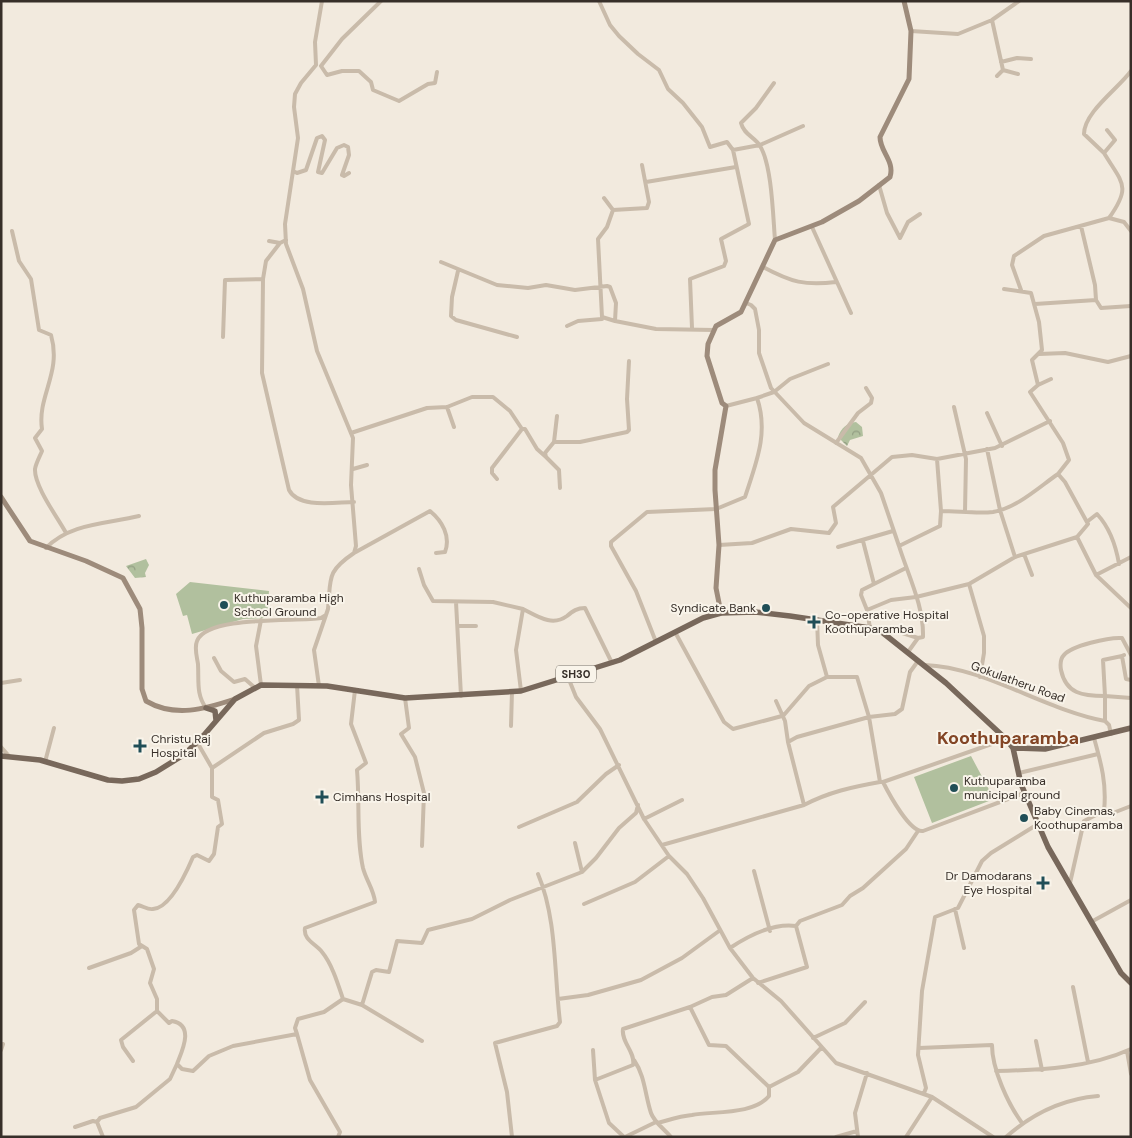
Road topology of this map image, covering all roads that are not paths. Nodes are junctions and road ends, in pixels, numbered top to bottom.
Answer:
1 (322, 1) edge
2 (381, 1) edge
3 (598, 1) edge
4 (904, 1) edge
5 (1019, 1) edge
6 (992, 20) junction
7 (911, 31) junction
8 (1031, 59) dead end
9 (1001, 62) junction
10 (319, 66) junction
11 (1002, 70) junction
12 (1131, 71) edge
13 (437, 72) dead end
14 (1018, 74) dead end
15 (997, 76) dead end
16 (774, 83) dead end
17 (803, 126) dead end
18 (1107, 130) dead end
19 (760, 145) junction
20 (733, 150) junction
21 (1104, 153) junction
22 (642, 165) dead end
23 (736, 167) junction
24 (293, 171) junction
25 (349, 173) dead end
26 (646, 182) junction
27 (879, 185) junction
28 (604, 198) dead end
29 (613, 210) junction
30 (920, 214) dead end
31 (1110, 218) junction
32 (1080, 226) junction
33 (812, 227) junction
34 (12, 231) dead end
35 (1131, 231) edge
36 (269, 240) dead end
37 (286, 240) junction
38 (775, 240) junction
39 (280, 243) junction
40 (441, 262) dead end
41 (763, 267) junction
42 (458, 271) junction
43 (263, 279) junction
44 (836, 282) junction
45 (600, 287) junction
46 (1004, 289) dead end
47 (1021, 290) junction
48 (1096, 300) junction
49 (746, 303) junction
50 (1035, 304) junction
51 (1131, 306) edge
52 (851, 313) dead end
53 (602, 318) junction
54 (614, 321) junction
55 (566, 326) dead end
56 (692, 328) junction
57 (714, 330) junction
58 (223, 337) dead end
59 (517, 337) dead end
60 (1039, 354) junction
61 (1131, 356) edge
62 (630, 361) dead end
63 (828, 364) dead end
64 (1051, 379) dead end
65 (1038, 385) junction
66 (866, 388) dead end
67 (774, 392) junction
68 (756, 398) junction
69 (726, 406) junction
70 (447, 407) junction
71 (954, 407) dead end
72 (987, 413) dead end
73 (557, 416) dead end
74 (1050, 422) junction
75 (454, 427) dead end
76 (522, 429) junction
77 (350, 433) junction
78 (554, 442) junction
79 (836, 444) junction
80 (1002, 446) junction
81 (987, 449) junction
82 (965, 454) junction
83 (546, 456) junction
84 (937, 459) junction
85 (367, 465) dead end
86 (353, 469) junction
87 (870, 474) junction
88 (1058, 474) junction
89 (498, 479) dead end
90 (560, 488) dead end
91 (1, 497) edge
92 (354, 502) junction
93 (716, 509) junction
94 (1000, 510) junction
95 (942, 511) junction
96 (965, 512) junction
97 (139, 516) dead end
98 (1088, 521) junction
99 (893, 531) junction
100 (66, 533) junction
101 (1077, 537) junction
102 (863, 541) junction
103 (719, 545) junction
104 (899, 546) junction
105 (838, 547) dead end
106 (46, 548) junction
107 (354, 553) junction
108 (436, 553) dead end
109 (1024, 554) junction
110 (1015, 557) junction
111 (1131, 557) edge
112 (1119, 564) junction
113 (906, 568) junction
114 (419, 569) dead end
115 (1032, 575) dead end
116 (1096, 575) junction
117 (874, 584) junction
118 (969, 584) junction
119 (916, 597) junction
120 (456, 602) junction
121 (1131, 608) edge
122 (523, 609) junction
123 (867, 610) junction
124 (721, 613) junction
125 (326, 615) junction
126 (817, 619) junction
127 (260, 620) junction
128 (458, 626) junction
129 (476, 626) dead end
130 (870, 628) junction
131 (675, 632) junction
132 (888, 636) junction
133 (918, 638) junction
134 (656, 642) junction
135 (908, 652) junction
136 (1130, 654) edge
137 (1122, 656) junction
138 (214, 658) dead end
139 (612, 663) junction
140 (920, 663) junction
141 (568, 677) junction
142 (827, 677) junction
143 (980, 677) junction
144 (20, 680) dead end
145 (1131, 680) edge
146 (1, 683) edge
147 (261, 685) junction
148 (297, 685) junction
149 (319, 686) junction
150 (254, 687) junction
151 (355, 690) junction
152 (521, 691) junction
153 (512, 692) junction
154 (461, 696) junction
155 (1105, 696) junction
156 (405, 698) junction
157 (1131, 698) edge
158 (235, 699) junction
159 (776, 701) dead end
160 (215, 705) junction
161 (206, 708) junction
162 (222, 715) junction
163 (782, 716) junction
164 (869, 717) junction
165 (216, 722) junction
166 (1105, 722) junction
167 (511, 726) dead end
168 (54, 728) dead end
169 (1131, 728) edge
170 (1111, 734) junction
171 (1094, 738) junction
172 (1006, 739) junction
173 (197, 742) junction
174 (788, 742) junction
175 (1, 747) edge
176 (1013, 748) junction
177 (1098, 754) junction
178 (1, 756) edge
179 (9, 756) junction
180 (45, 762) junction
181 (619, 765) junction
182 (212, 768) junction
183 (1019, 773) junction
184 (882, 782) junction
185 (1024, 793) junction
186 (682, 800) dead end
187 (638, 805) junction
188 (804, 805) junction
189 (1131, 806) edge
190 (1104, 811) junction
191 (644, 819) junction
192 (1038, 824) junction
193 (519, 827) dead end
194 (918, 831) junction
195 (576, 843) dead end
196 (662, 845) junction
197 (422, 846) dead end
198 (669, 856) junction
199 (754, 871) dead end
200 (582, 872) junction
201 (538, 874) dead end
202 (1070, 884) junction
203 (543, 887) junction
204 (1131, 900) edge
205 (584, 904) dead end
206 (363, 906) junction
207 (955, 909) junction
208 (364, 913) dead end
209 (1091, 922) junction
210 (796, 926) junction
211 (770, 930) junction
212 (719, 931) junction
213 (142, 946) junction
214 (730, 948) junction
215 (964, 948) dead end
216 (89, 968) dead end
217 (753, 978) junction
218 (758, 983) junction
219 (1131, 983) edge
220 (1073, 987) dead end
221 (343, 999) junction
222 (558, 999) junction
223 (865, 1002) dead end
224 (362, 1005) junction
225 (690, 1007) junction
226 (157, 1011) junction
227 (297, 1034) junction
228 (813, 1038) junction
229 (422, 1041) dead end
230 (1036, 1041) dead end
231 (3, 1044) dead end
232 (821, 1048) junction
233 (919, 1048) junction
234 (1, 1050) edge
235 (593, 1050) dead end
236 (1129, 1050) edge
237 (180, 1058) junction
238 (634, 1059) junction
239 (134, 1061) dead end
240 (1088, 1062) junction
241 (177, 1064) junction
242 (182, 1069) junction
243 (1042, 1070) junction
244 (996, 1071) junction
245 (867, 1073) junction
246 (1131, 1074) edge
247 (595, 1080) junction
248 (769, 1087) junction
249 (924, 1093) junction
250 (1098, 1096) dead end
251 (932, 1097) junction
252 (97, 1122) junction
253 (657, 1122) junction
254 (1022, 1123) junction
255 (75, 1127) dead end
256 (856, 1131) junction
257 (906, 1136) edge
258 (103, 1137) edge
259 (338, 1137) edge
260 (512, 1137) edge
261 (624, 1137) edge
262 (671, 1137) edge
263 (836, 1137) edge
264 (858, 1137) edge
265 (993, 1137) edge
266 (1006, 1137) edge

1 - 10 street
2 - 10 street
3 - 20 street
4 - 7 main road
5 - 6 street
6 - 7 street
6 - 9 street
7 - 27 main road
8 - 9 street
9 - 11 street
10 - 13 street
10 - 24 street
11 - 14 street
11 - 15 street
12 - 21 street
16 - 19 street
17 - 19 street
18 - 21 street
19 - 20 street
19 - 38 street
20 - 23 street
21 - 31 street
22 - 26 street
23 - 26 street
23 - 56 street
24 - 25 street
24 - 37 street
26 - 29 street
27 - 30 street
27 - 33 main road
28 - 29 street
29 - 45 street
31 - 32 street
31 - 35 street
32 - 47 street
32 - 48 street
33 - 38 main road
33 - 44 street
34 - 100 street
36 - 39 street
37 - 39 street
37 - 77 street
38 - 41 main road
39 - 43 street
40 - 42 street
41 - 44 street
41 - 49 main road
42 - 45 street
42 - 59 street
43 - 58 street
43 - 92 street
44 - 52 street
45 - 53 street
45 - 54 street
46 - 47 street
47 - 50 street
48 - 50 street
48 - 51 street
49 - 57 main road
49 - 67 street
50 - 60 street
53 - 54 street
53 - 55 street
54 - 56 street
56 - 57 street
57 - 69 main road
60 - 61 street
60 - 65 street
62 - 78 street
63 - 67 street
64 - 65 street
65 - 74 street
66 - 79 street
67 - 68 street
67 - 79 street
68 - 69 street
68 - 93 street
69 - 93 main road
70 - 75 street
70 - 76 street
70 - 77 street
71 - 82 street
72 - 80 street
73 - 78 street
74 - 80 street
74 - 88 street
76 - 83 street
76 - 89 street
77 - 86 street
78 - 83 street
79 - 87 street
80 - 81 street
81 - 82 street
81 - 94 street
82 - 84 street
82 - 96 street
83 - 90 street
84 - 87 street
84 - 95 street
85 - 86 street
86 - 92 street
87 - 99 street
87 - 103 street
88 - 94 street
88 - 98 street
91 - 106 main road
92 - 107 street
93 - 103 main road
93 - 134 street
94 - 96 street
94 - 110 street
95 - 96 street
95 - 104 street
97 - 100 street
98 - 101 street
98 - 112 street
99 - 102 street
99 - 104 street
100 - 106 street
101 - 109 street
101 - 116 street
102 - 105 street
102 - 117 street
103 - 124 main road
104 - 113 street
106 - 161 main road
107 - 108 street
107 - 125 street
109 - 110 street
109 - 115 street
110 - 118 street
111 - 112 street
112 - 116 street
113 - 117 street
113 - 119 street
114 - 120 street
116 - 121 street
117 - 123 street
118 - 119 street
118 - 143 street
119 - 123 street
119 - 133 street
120 - 122 street
120 - 128 street
122 - 139 street
122 - 152 street
123 - 130 street
124 - 126 main road, SH30
124 - 131 main road, SH30
125 - 127 street
125 - 149 street
126 - 130 main road, SH30
126 - 142 street
127 - 147 street
127 - 161 street
128 - 129 street
128 - 154 street
130 - 132 main road, SH30
131 - 134 main road, SH30
131 - 163 street
132 - 133 street
132 - 135 main road, SH30
133 - 135 street
134 - 139 main road, SH30
135 - 140 main road, SH30
136 - 137 street
136 - 155 street
137 - 145 street
137 - 155 street
138 - 150 street
139 - 141 main road, SH30
140 - 143 street, Gokulatheru Road
140 - 164 street
140 - 172 main road, SH30
141 - 152 main road, SH30
141 - 181 street
142 - 163 street
142 - 164 street
143 - 166 street, Gokulatheru Road
144 - 146 street
147 - 148 main road, SH30
147 - 150 main road, SH30
148 - 149 main road, SH30
148 - 182 street
149 - 151 main road, SH30
150 - 158 main road, SH30
151 - 156 main road, SH30
151 - 206 street
152 - 153 main road, SH30
153 - 154 main road, SH30
153 - 167 street
154 - 156 main road, SH30
155 - 157 street
155 - 166 street
156 - 197 street
158 - 160 main road
158 - 162 main road, SH30
159 - 163 street
160 - 161 main road
160 - 162 main road
161 - 165 main road
162 - 165 main road, SH30
163 - 174 street
164 - 174 street
164 - 184 street
165 - 173 main road, SH30
166 - 170 street
168 - 180 street
169 - 170 main road
170 - 171 main road
171 - 176 main road
171 - 177 street
172 - 176 main road, SH30
172 - 184 street
173 - 180 main road, SH30
173 - 182 street
174 - 188 street
175 - 179 street
176 - 183 main road
177 - 183 street
177 - 190 street
178 - 179 main road, SH30
179 - 180 main road, SH30
181 - 187 street
181 - 193 street
182 - 213 street
183 - 185 main road
184 - 188 street
184 - 194 street
185 - 192 main road
185 - 194 street
186 - 191 street
187 - 191 street
187 - 200 street
188 - 196 street
189 - 190 street
190 - 202 street
191 - 196 street
192 - 202 main road
192 - 207 street
194 - 210 street
195 - 200 street
196 - 198 street
198 - 205 street
198 - 212 street
199 - 211 street
200 - 203 street
201 - 203 street
202 - 209 main road
203 - 222 street
203 - 224 street
204 - 209 street
206 - 208 street
206 - 221 street
207 - 215 street
207 - 233 street
209 - 219 main road
210 - 211 street
210 - 218 street
211 - 214 street
212 - 214 street
212 - 222 street
213 - 216 street
213 - 226 street
214 - 217 street
217 - 218 street
217 - 225 street
218 - 228 street
220 - 240 street
221 - 224 street
221 - 227 street
222 - 260 street
223 - 228 street
224 - 229 street
225 - 238 street
225 - 248 street
226 - 237 street
226 - 239 street
227 - 242 street
227 - 259 street
228 - 232 street
230 - 243 street
231 - 234 street
232 - 245 street
232 - 248 street
233 - 244 street
233 - 249 street
235 - 247 street
236 - 240 street
236 - 246 street
237 - 241 street
237 - 242 street
238 - 247 street
238 - 253 street
240 - 243 street
241 - 242 street
241 - 252 street
243 - 244 street
244 - 254 street
245 - 249 street
245 - 256 street
247 - 261 street
248 - 253 street
249 - 251 street
250 - 254 street
251 - 257 street
251 - 265 street
252 - 255 street
252 - 258 street
253 - 261 street
253 - 262 street
254 - 266 street
256 - 263 street
256 - 264 street

